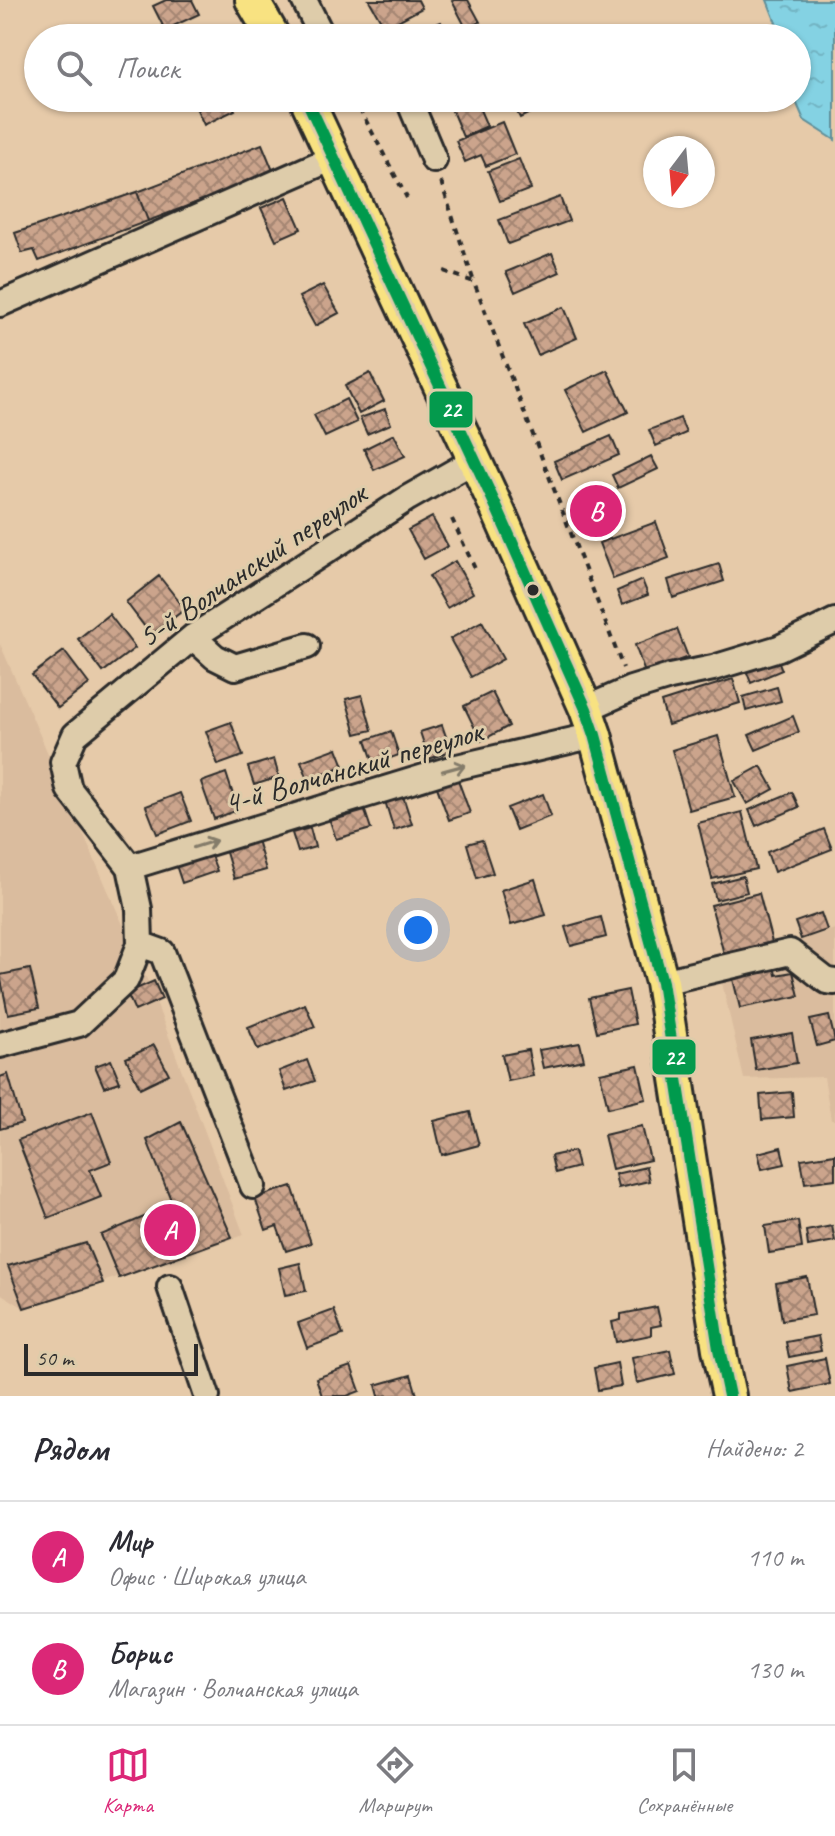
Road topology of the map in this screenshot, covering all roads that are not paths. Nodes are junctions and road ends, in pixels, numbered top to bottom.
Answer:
1 (252, 0) edge
2 (304, 0) edge
3 (266, 24) edge
4 (316, 24) edge
5 (313, 112) edge
6 (414, 112) edge
7 (335, 157) junction
8 (434, 160) road end
9 (0, 304) edge
10 (475, 460) junction
11 (835, 621) edge
12 (193, 637) junction
13 (307, 646) dead end
14 (591, 722) junction
15 (130, 867) junction
16 (140, 944) junction
17 (662, 982) junction
18 (835, 982) edge
19 (0, 1045) edge
20 (253, 1186) dead end
21 (170, 1287) dead end
22 (207, 1396) edge
23 (729, 1396) edge

1 - 3 main road
2 - 4 street
5 - 7 main road
6 - 8 street
7 - 9 street
7 - 10 main road
10 - 12 street, 5-й Волчанский переулок
10 - 14 main road
11 - 14 street, 4-й Волчанский переулок
12 - 13 street
12 - 15 street, 5-й Волчанский переулок
15 -> 14 street, 4-й Волчанский переулок
14 - 17 main road
15 - 16 street
16 - 19 street
16 - 20 street
17 - 18 street
17 - 23 main road
21 - 22 street

